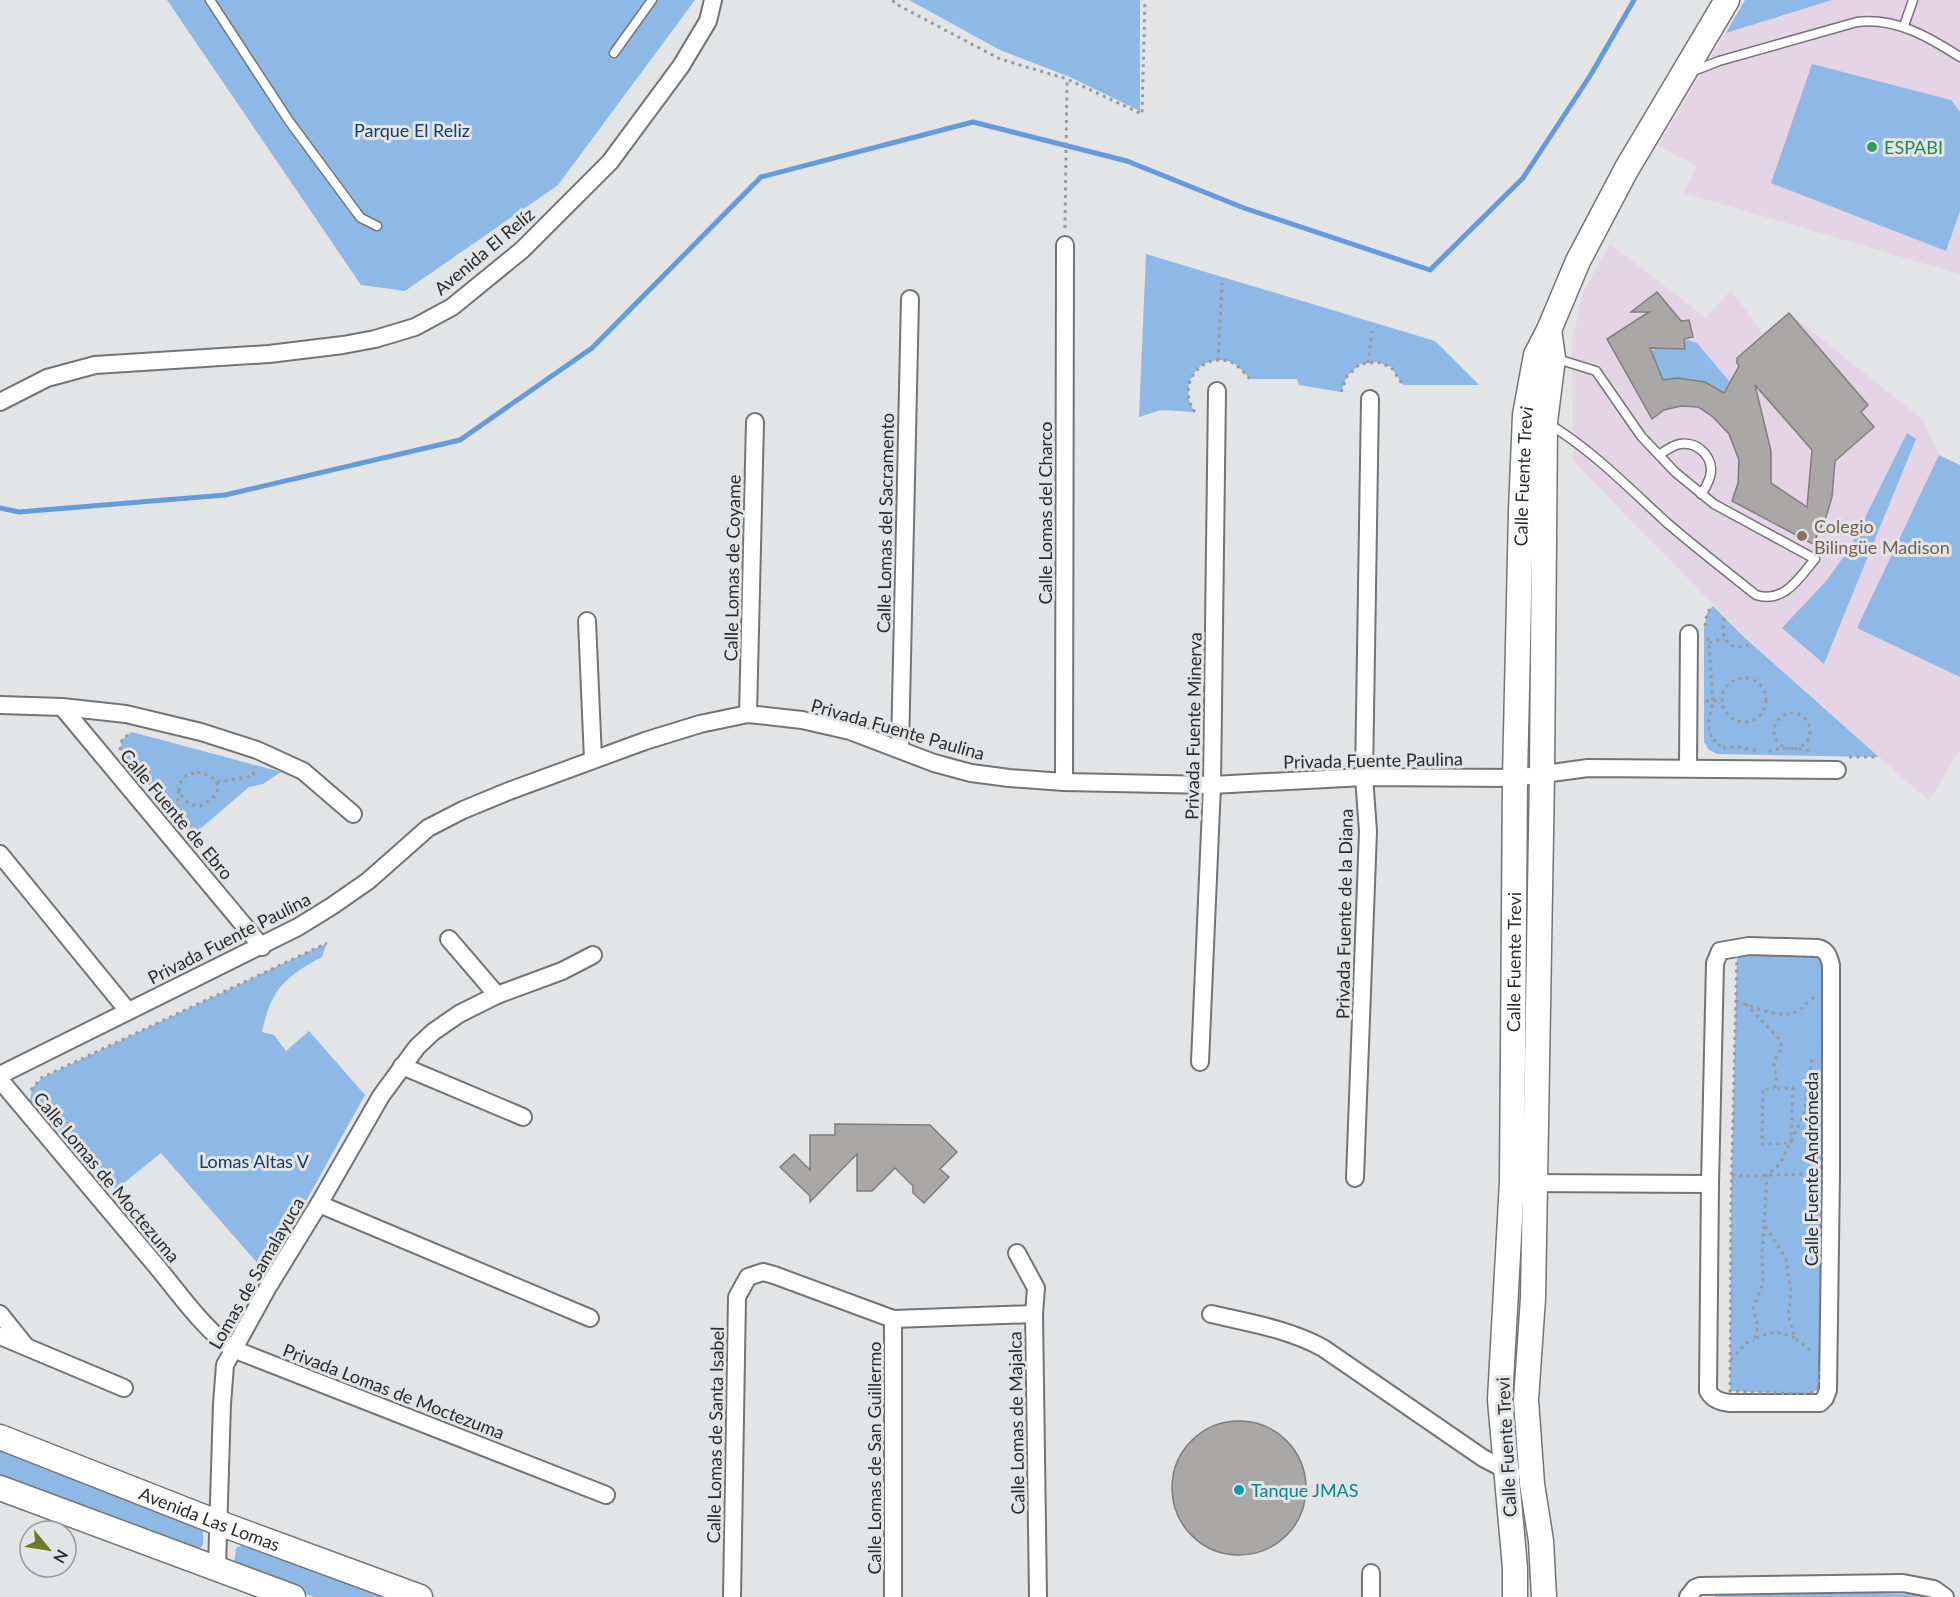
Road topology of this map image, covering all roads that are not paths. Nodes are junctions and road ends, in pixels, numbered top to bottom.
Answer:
1 (210, 0) edge
2 (652, 0) edge
3 (713, 0) edge
4 (1727, 0) edge
5 (1913, 0) edge
6 (1904, 26) junction
7 (614, 52) dead end
8 (1960, 57) edge
9 (1682, 75) junction
10 (377, 226) dead end
11 (1065, 245) dead end
12 (910, 298) dead end
13 (1545, 356) junction
14 (1217, 391) dead end
15 (1370, 399) dead end
16 (0, 402) edge
17 (1535, 418) junction
18 (755, 422) dead end
19 (1659, 455) junction
20 (1701, 494) junction
21 (587, 621) dead end
22 (1696, 631) road end
23 (0, 705) edge
24 (62, 706) junction
25 (748, 714) junction
26 (900, 749) junction
27 (593, 759) junction
28 (1688, 768) junction
29 (1837, 770) dead end
30 (1542, 775) junction
31 (1364, 777) junction
32 (1515, 778) junction
33 (1064, 782) junction
34 (1212, 785) junction
35 (353, 814) dead end
36 (0, 854) edge
37 (448, 939) dead end
38 (262, 947) junction
39 (593, 954) dead end
40 (497, 995) junction
41 (128, 1011) junction
42 (1200, 1062) dead end
43 (402, 1066) junction
44 (0, 1075) edge
45 (0, 1080) edge
46 (522, 1117) dead end
47 (1355, 1178) dead end
48 (1523, 1182) junction
49 (1710, 1184) junction
50 (319, 1204) junction
51 (1017, 1254) dead end
52 (184, 1299) joint
53 (0, 1314) edge
54 (1034, 1314) junction
55 (1211, 1314) dead end
56 (591, 1318) dead end
57 (894, 1319) junction
58 (0, 1336) edge
59 (25, 1346) junction
60 (233, 1349) junction
61 (124, 1388) dead end
62 (0, 1437) edge
63 (1506, 1470) junction
64 (1532, 1484) junction
65 (0, 1488) edge
66 (606, 1495) dead end
67 (219, 1523) junction
68 (217, 1567) junction
69 (1371, 1573) dead end
70 (293, 1597) edge
71 (420, 1597) edge
72 (732, 1597) edge
73 (892, 1597) edge
74 (1038, 1597) edge
75 (1371, 1597) edge
76 (1515, 1597) edge
77 (1544, 1597) edge
78 (1688, 1597) edge
79 (1946, 1597) edge

1 - 10 lane
2 - 7 lane
3 - 16 street, Avenida El Relíz
4 - 9 street, Calle Fuente Trevi
5 - 6 lane
6 - 8 lane
6 - 9 lane
9 - 13 street, Calle Fuente Trevi
11 - 33 street, Calle Lomas del Charco
12 - 26 street, Calle Lomas del Sacramento
13 - 17 street, Calle Fuente Trevi
13 - 19 lane
14 - 34 street, Privada Fuente Minerva
15 - 31 street, Privada Fuente de la Diana
17 - 20 lane
17 - 30 street, Calle Fuente Trevi
17 - 32 street, Calle Fuente Trevi
18 - 25 street, Calle Lomas de Coyame
19 - 20 lane
19 - 20 lane
21 - 27 street
22 - 28 street
23 - 24 street
24 - 35 street
24 - 38 street, Calle Fuente de Ebro
25 - 26 street, Privada Fuente Paulina
25 - 27 street, Privada Fuente Paulina
26 - 33 street, Privada Fuente Paulina
27 - 38 street, Privada Fuente Paulina
28 - 29 street, Privada Fuente Paulina
28 - 30 street, Privada Fuente Paulina
30 - 32 street, Privada Fuente Paulina
30 - 48 street, Calle Fuente Trevi
31 - 32 street, Privada Fuente Paulina
31 - 34 street, Privada Fuente Paulina
31 - 47 street, Privada Fuente de la Diana
32 - 48 street, Calle Fuente Trevi
33 - 34 street, Privada Fuente Paulina
34 - 42 street, Privada Fuente Minerva
36 - 41 street
37 - 40 street
38 - 41 street, Privada Fuente Paulina
39 - 40 street, Lomas de Samalayuca
40 - 43 street, Lomas de Samalayuca
41 - 44 street, Privada Fuente Paulina
43 - 46 street
43 - 50 street, Lomas de Samalayuca
45 - 52 street, Calle Lomas de Moctezuma
48 - 49 street
48 - 63 street, Calle Fuente Trevi
48 - 64 street, Calle Fuente Trevi
49 - 49 street, Calle Fuente Andrómeda
50 - 56 street
50 - 60 street, Lomas de Samalayuca
51 - 54 street, Calle Lomas de Majalca
52 - 60 street, Privada Lomas de Moctezuma
53 - 59 street
54 - 57 street
54 - 74 street, Calle Lomas de Majalca
55 - 63 street
57 - 72 street, Calle Lomas de Santa Isabel
57 - 73 street, Calle Lomas de San Guillermo
58 - 59 street
59 - 61 street
60 - 66 street, Privada Lomas de Moctezuma
60 - 67 street, Lomas de Samalayuca
62 - 67 street, Avenida Las Lomas
63 - 64 street
63 - 76 street, Calle Fuente Trevi
64 - 77 street, Calle Fuente Trevi
65 - 68 street
67 - 68 street, Lomas de Samalayuca
67 - 71 street, Avenida Las Lomas
68 - 70 street
69 - 75 street
78 - 79 street

